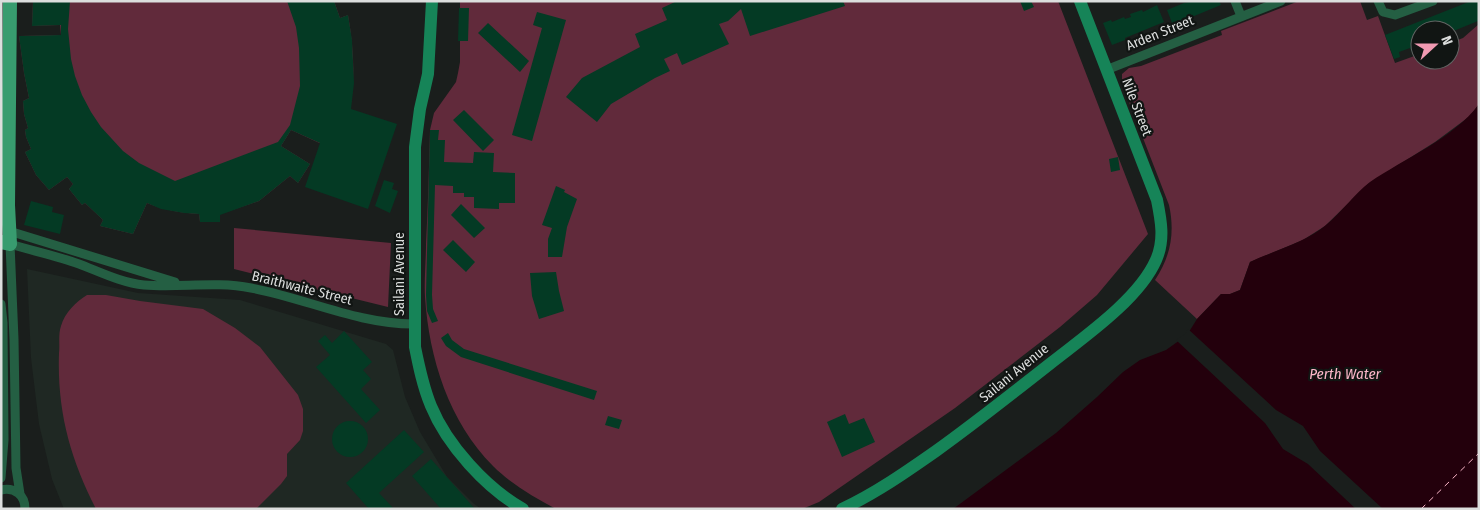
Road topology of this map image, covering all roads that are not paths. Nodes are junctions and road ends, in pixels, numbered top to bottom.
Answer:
1 (10, 1) edge
2 (432, 1) edge
3 (1080, 1) edge
4 (1235, 1) edge
5 (1280, 1) edge
6 (1378, 1) edge
7 (1433, 1) edge
8 (1241, 16) junction
9 (1106, 70) junction
10 (1162, 224) joint
11 (5, 236) edge
12 (183, 284) junction
13 (1, 304) edge
14 (414, 324) junction
15 (1, 478) edge
16 (1, 490) edge
17 (20, 494) junction
18 (26, 508) edge
19 (523, 509) edge
20 (842, 509) edge

1 - 11 main road
2 - 14 street, Sailani Avenue
3 - 9 street, Nile Street
4 - 8 street
5 - 8 street, Arden Street
6 - 7 street
8 - 9 street, Arden Street
9 - 10 street, Nile Street
10 - 20 street, Sailani Avenue
11 - 12 street, Braithwaite Street
11 - 12 street, Braithwaite Street
11 - 17 street
12 - 14 street, Braithwaite Street
13 - 15 street
14 - 19 street, Sailani Avenue
16 - 17 street
17 - 18 street

